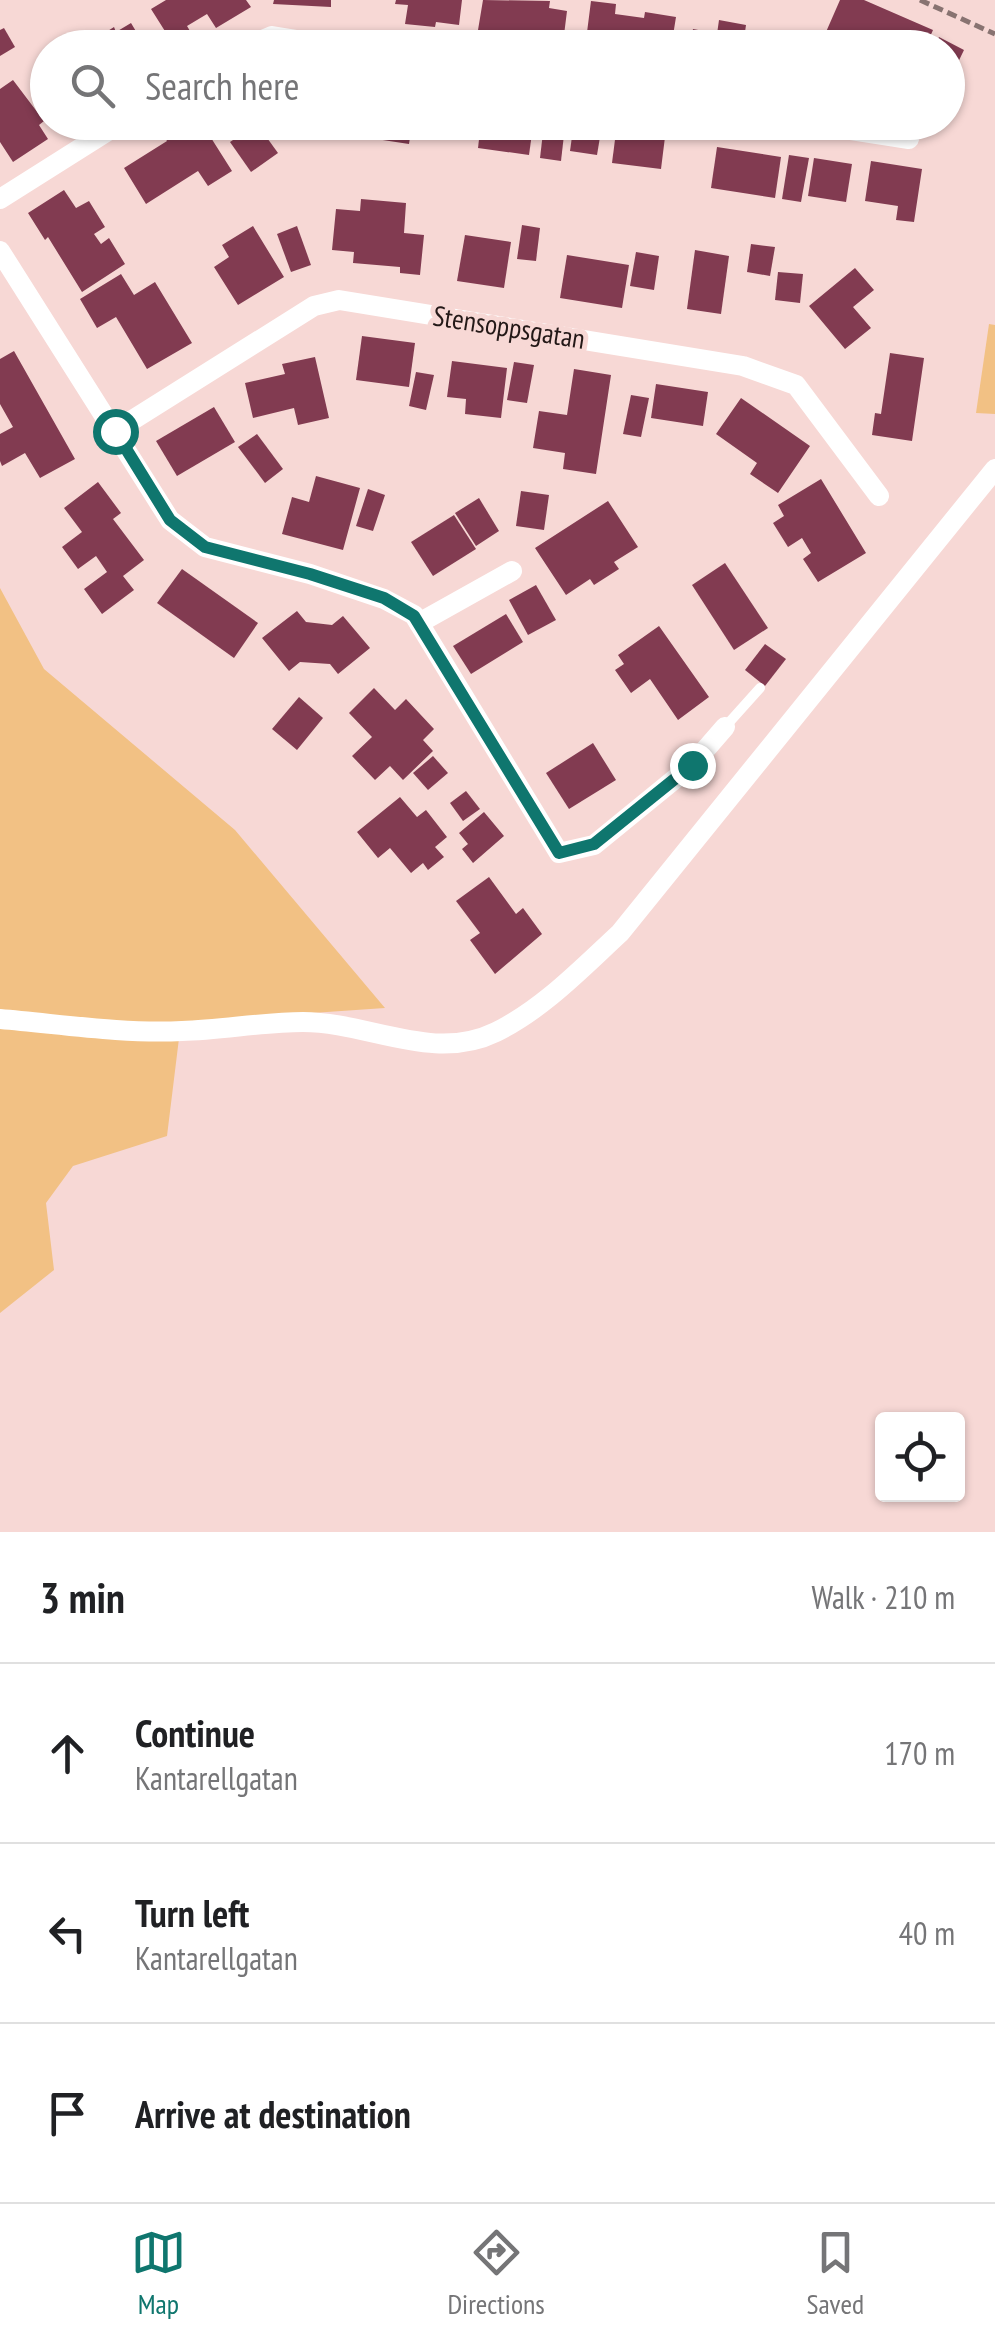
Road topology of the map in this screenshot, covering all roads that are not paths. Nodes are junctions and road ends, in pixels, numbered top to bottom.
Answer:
1 (93, 140) edge
2 (0, 199) edge
3 (0, 251) edge
4 (115, 431) junction
5 (995, 469) edge
6 (879, 496) dead end
7 (512, 571) dead end
8 (419, 623) junction
9 (760, 688) dead end
10 (725, 727) joint
11 (0, 1019) edge

1 - 2 street
3 - 4 street
4 - 6 street, Stensoppsgatan
4 - 8 street
5 - 11 street
7 - 8 street
8 - 10 street
9 - 10 lane

